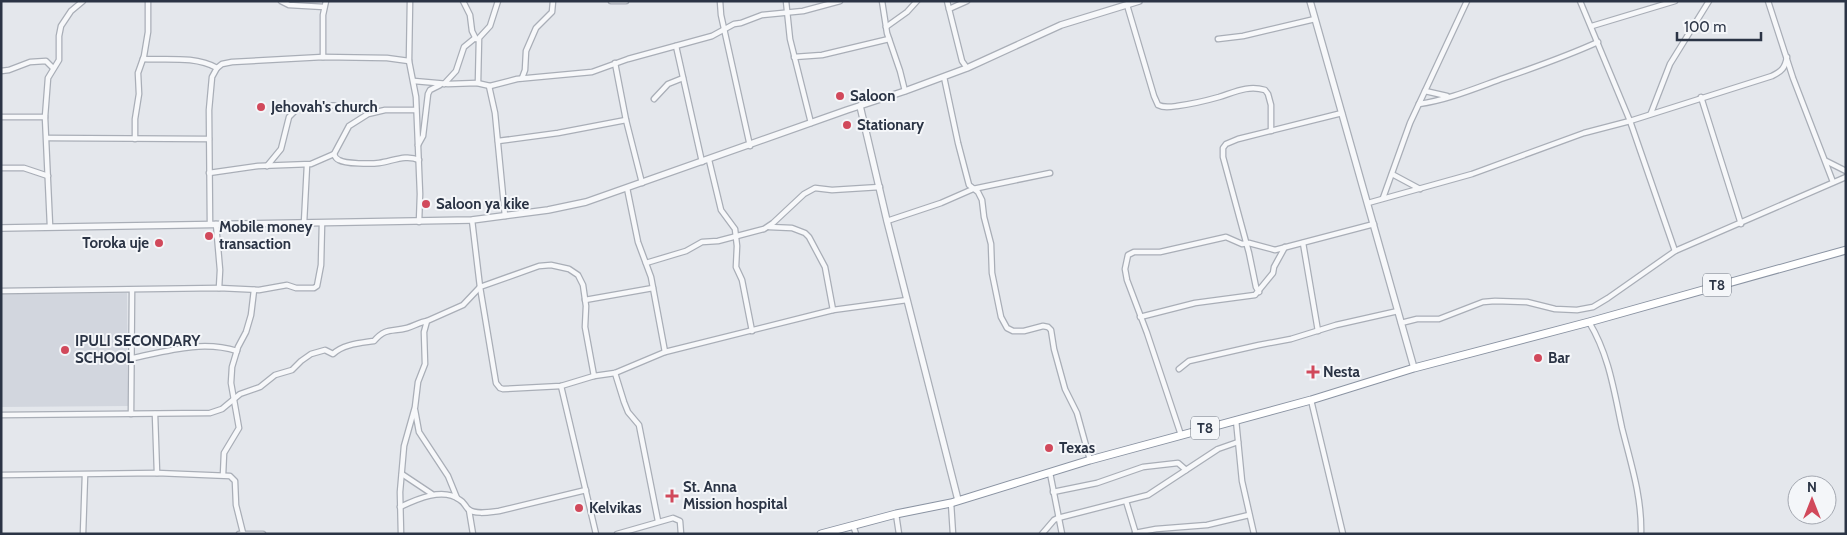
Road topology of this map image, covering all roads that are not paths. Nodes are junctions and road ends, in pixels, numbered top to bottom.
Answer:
1 (83, 1) edge
2 (148, 1) edge
3 (281, 1) edge
4 (410, 1) edge
5 (463, 1) edge
6 (498, 1) edge
7 (552, 1) edge
8 (611, 1) edge
9 (626, 1) edge
10 (720, 1) edge
11 (786, 1) edge
12 (840, 1) edge
13 (882, 1) edge
14 (917, 1) edge
15 (942, 1) edge
16 (967, 1) edge
17 (1139, 1) edge
18 (1310, 1) edge
19 (1467, 1) edge
20 (1580, 1) edge
21 (1675, 1) edge
22 (1709, 1) edge
23 (1768, 1) edge
24 (325, 4) edge
25 (1124, 4) edge
26 (948, 6) edge
27 (787, 13) junction
28 (1315, 19) junction
29 (1592, 26) junction
30 (886, 27) junction
31 (724, 30) junction
32 (475, 38) junction
33 (889, 39) junction
34 (1218, 39) dead end
35 (479, 42) junction
36 (1598, 42) junction
37 (676, 46) junction
38 (323, 57) junction
39 (794, 57) junction
40 (1787, 58) junction
41 (143, 59) junction
42 (409, 61) junction
43 (615, 63) junction
44 (53, 68) junction
45 (218, 68) junction
46 (967, 68) junction
47 (1, 71) edge
48 (1781, 71) junction
49 (944, 77) junction
50 (522, 78) junction
51 (683, 78) junction
52 (1794, 78) junction
53 (414, 82) junction
54 (478, 83) junction
55 (443, 84) junction
56 (489, 86) junction
57 (905, 91) junction
58 (1425, 91) junction
59 (1450, 97) junction
60 (1701, 97) junction
61 (654, 99) dead end
62 (1418, 104) junction
63 (860, 106) junction
64 (416, 110) junction
65 (370, 112) junction
66 (1651, 113) junction
67 (1342, 114) junction
68 (1, 117) edge
69 (45, 117) junction
70 (626, 120) junction
71 (1630, 121) junction
72 (811, 123) junction
73 (1270, 132) junction
74 (47, 138) junction
75 (135, 139) junction
76 (209, 139) junction
77 (498, 141) junction
78 (418, 145) junction
79 (750, 146) junction
80 (334, 154) junction
81 (419, 160) junction
82 (705, 161) junction
83 (1826, 161) junction
84 (307, 165) junction
85 (267, 166) junction
86 (1, 168) edge
87 (1846, 171) edge
88 (209, 173) junction
89 (1050, 173) dead end
90 (1392, 174) junction
91 (48, 176) junction
92 (1846, 177) edge
93 (1833, 182) junction
94 (642, 183) junction
95 (880, 187) junction
96 (627, 188) junction
97 (973, 189) junction
98 (1420, 189) junction
99 (1383, 198) junction
100 (1368, 203) junction
101 (505, 216) junction
102 (472, 220) junction
103 (887, 221) junction
104 (420, 222) junction
105 (304, 223) junction
106 (322, 223) junction
107 (213, 224) junction
108 (1374, 224) junction
109 (1741, 224) junction
110 (50, 226) junction
111 (768, 227) junction
112 (1, 228) edge
113 (736, 236) junction
114 (1247, 243) junction
115 (1303, 243) junction
116 (1285, 247) junction
117 (1846, 250) edge
118 (1675, 252) junction
119 (646, 263) junction
120 (480, 287) junction
121 (218, 288) junction
122 (653, 288) junction
123 (132, 290) junction
124 (254, 290) junction
125 (1, 291) edge
126 (1259, 292) junction
127 (585, 300) junction
128 (907, 300) junction
129 (833, 310) junction
130 (1398, 311) junction
131 (1140, 317) junction
132 (427, 321) junction
133 (1589, 322) junction
134 (1401, 323) junction
135 (752, 331) junction
136 (1318, 331) junction
137 (237, 351) junction
138 (665, 352) junction
139 (132, 358) junction
140 (1179, 368) dead end
141 (1414, 368) junction
142 (615, 373) junction
143 (594, 376) junction
144 (561, 386) junction
145 (233, 400) junction
146 (1311, 400) junction
147 (415, 409) junction
148 (131, 414) junction
149 (155, 414) junction
150 (1, 416) edge
151 (1236, 420) junction
152 (1181, 435) junction
153 (1238, 442) junction
154 (1090, 460) junction
155 (1186, 470) junction
156 (1050, 472) junction
157 (157, 474) junction
158 (402, 474) junction
159 (1, 475) edge
160 (85, 475) junction
161 (223, 476) junction
162 (586, 490) junction
163 (1053, 492) junction
164 (432, 495) junction
165 (457, 498) junction
166 (954, 501) junction
167 (1126, 501) junction
168 (400, 507) junction
169 (469, 510) junction
170 (896, 514) junction
171 (1249, 515) junction
172 (1058, 518) junction
173 (658, 521) junction
174 (854, 525) junction
175 (83, 534) edge
176 (239, 534) edge
177 (243, 534) edge
178 (262, 534) edge
179 (400, 534) edge
180 (473, 534) edge
181 (596, 534) edge
182 (617, 534) edge
183 (681, 534) edge
184 (821, 534) edge
185 (856, 534) edge
186 (899, 534) edge
187 (953, 534) edge
188 (1042, 534) edge
189 (1062, 534) edge
190 (1135, 534) edge
191 (1254, 534) edge
192 (1344, 534) edge
193 (1641, 534) edge

1 - 44 street
2 - 41 street
3 - 24 street
4 - 42 street
5 - 32 street
6 - 35 street
7 - 50 street
8 - 9 street
10 - 31 street
11 - 27 street
12 - 27 street
13 - 30 street
14 - 30 street
15 - 26 street
16 - 26 street
17 - 25 street
18 - 28 street
19 - 58 street
20 - 29 street
21 - 29 street
22 - 66 street
23 - 40 street
24 - 38 street
25 - 46 street
25 - 73 street
26 - 46 street
27 - 31 street
27 - 39 street
28 - 34 street
28 - 67 street
29 - 36 street
30 - 33 street
31 - 37 street
31 - 79 street
32 - 35 street
32 - 55 street
33 - 39 street
33 - 57 street
35 - 54 street
36 - 59 street
36 - 71 street
37 - 43 street
37 - 51 street
38 - 42 street
38 - 45 street
39 - 72 street
40 - 48 street
40 - 52 street
41 - 45 street
41 - 75 street
42 - 53 street
43 - 50 street
43 - 70 street
44 - 47 street
44 - 69 street
45 - 76 street
46 - 49 street
48 - 52 street
48 - 60 street
49 - 57 street
49 - 97 street
50 - 56 street
51 - 61 street
51 - 82 street
52 - 83 street
53 - 55 street
53 - 64 street
54 - 55 street
54 - 56 street
55 - 78 street
56 - 77 street
57 - 63 street
58 - 59 street
58 - 62 street
59 - 62 street
60 - 66 street
60 - 109 street
62 - 90 street
63 - 72 street
63 - 95 street
64 - 65 street
64 - 78 street
65 - 80 street
65 - 85 street
66 - 71 street
67 - 73 street
67 - 100 street
68 - 69 street
69 - 74 street
70 - 77 street
70 - 94 street
71 - 98 street
71 - 118 street
72 - 79 street
73 - 114 street
74 - 75 street
74 - 91 street
75 - 76 street
76 - 88 street
77 - 101 street
78 - 81 street
79 - 82 street
80 - 81 street
80 - 84 street
81 - 104 street
82 - 94 street
82 - 113 street
83 - 87 street
83 - 93 street
84 - 85 street
84 - 105 street
85 - 88 street
86 - 91 street
88 - 107 street
89 - 97 street
90 - 98 street
90 - 99 street
91 - 110 street
92 - 93 street
93 - 109 street
94 - 96 street
95 - 103 street
95 - 111 street
96 - 101 street
96 - 119 street
97 - 103 street
97 - 154 street
98 - 99 street
99 - 100 street
100 - 108 street
101 - 102 street
102 - 104 street
102 - 120 street
103 - 128 street
104 - 106 street
105 - 106 street
105 - 107 street
106 - 124 street
107 - 110 street
107 - 121 street
108 - 115 street
108 - 130 street
109 - 118 street
110 - 112 street
111 - 113 street
111 - 129 street
113 - 119 street
113 - 135 street
114 - 116 street
114 - 126 street
114 - 131 street
115 - 116 street
115 - 136 street
116 - 126 street
117 - 133 highway, T8
118 - 134 street
119 - 122 street
120 - 127 street
120 - 132 street
120 - 144 street
121 - 123 street
121 - 124 street
122 - 127 street
122 - 138 street
123 - 125 street
123 - 139 street
124 - 137 street
126 - 131 street
127 - 143 street
128 - 129 street
128 - 166 street
129 - 135 street
130 - 134 street
130 - 136 street
131 - 152 street
132 - 145 street
132 - 147 street
133 - 141 highway, T8
133 - 193 street
134 - 141 street
135 - 138 street
136 - 140 street
137 - 139 street
137 - 145 street
138 - 142 street
139 - 148 street
141 - 146 highway, T8
142 - 143 street
142 - 173 street
143 - 144 street
144 - 162 street
145 - 149 street
145 - 161 street
146 - 151 highway, T8
146 - 192 street
147 - 158 street
147 - 165 street
148 - 149 street
148 - 150 street
149 - 157 street
151 - 152 highway, T8
151 - 153 street
152 - 154 highway, T8
153 - 155 street
153 - 171 street
154 - 156 highway, T8
155 - 163 street
155 - 167 street
156 - 163 street
156 - 166 highway, T8
157 - 160 street
157 - 161 street
158 - 164 street
158 - 168 street
159 - 160 street
160 - 175 street
161 - 177 street
162 - 169 street
162 - 181 street
163 - 172 street
164 - 165 street
164 - 168 street
165 - 169 street
166 - 170 highway, T8
166 - 187 street
167 - 172 street
167 - 190 street
168 - 179 street
169 - 180 street
170 - 174 highway, T8
170 - 186 street
171 - 190 street
171 - 191 street
172 - 188 street
172 - 189 street
173 - 182 street
173 - 183 street
174 - 184 highway, T8
174 - 185 street
176 - 177 street
177 - 178 street

